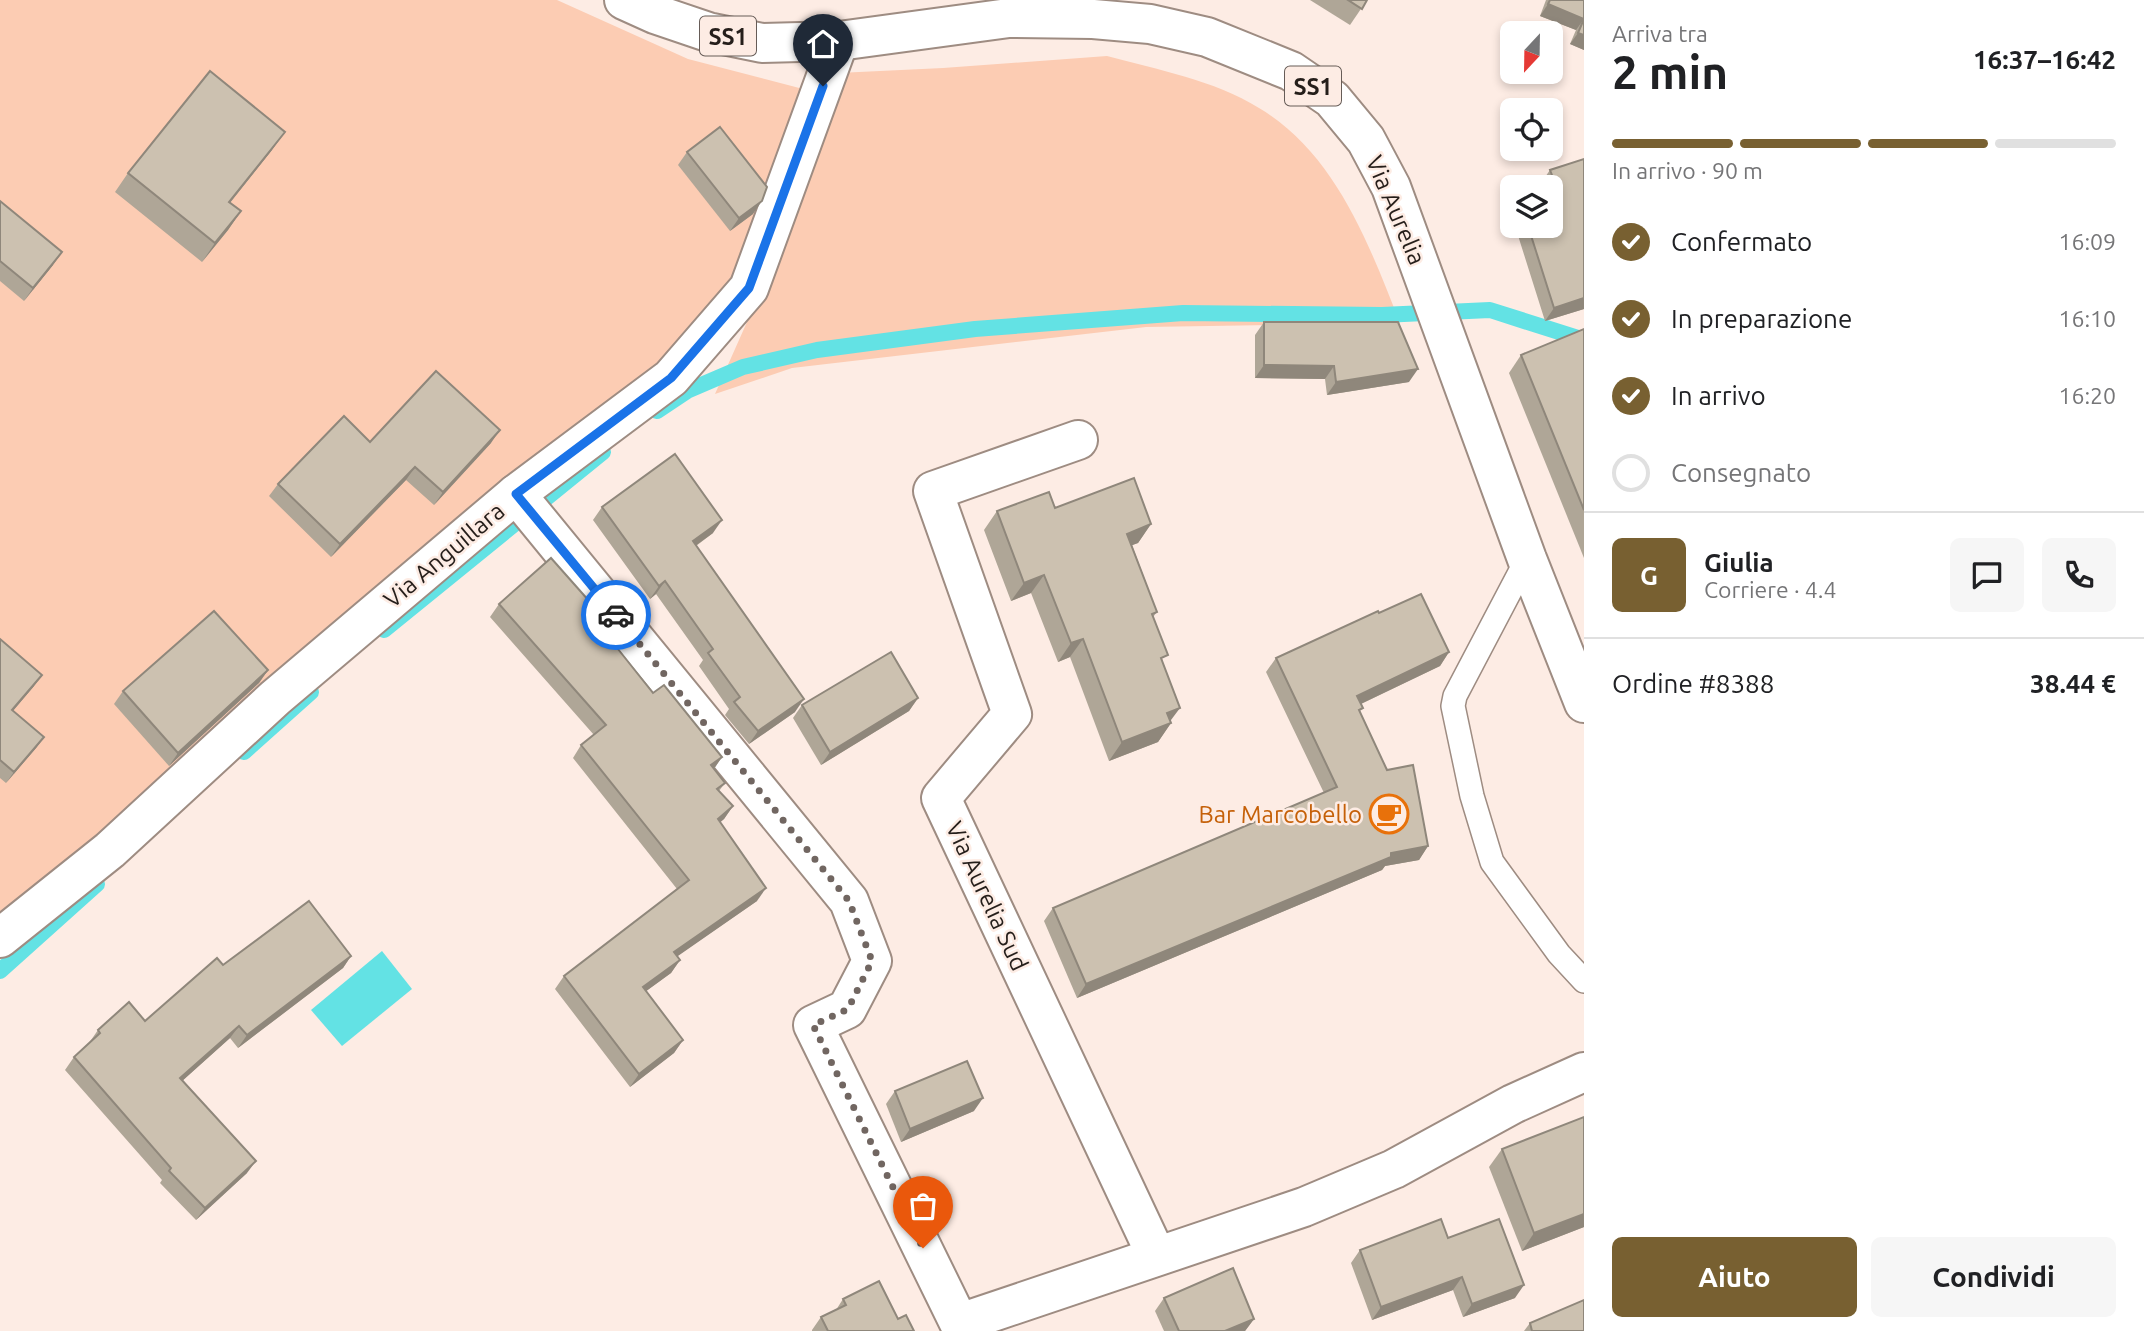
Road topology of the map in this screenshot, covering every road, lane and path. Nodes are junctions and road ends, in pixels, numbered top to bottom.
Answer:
1 (624, 0) edge
2 (1090, 10) edge
3 (839, 41) junction
4 (1078, 440) dead end
5 (516, 494) junction
6 (1527, 559) junction
7 (1584, 704) edge
8 (0, 938) edge
9 (1584, 981) edge
10 (1584, 1072) edge
11 (1156, 1255) junction
12 (961, 1327) edge

1 - 3 street, Via Aurelia / SS1
2 - 3 street, Via Aurelia / SS1
2 - 6 street, Via Aurelia / SS1
3 - 5 street, Via Anguillara
4 - 11 street, Via Aurelia Sud
5 - 8 street, Via Anguillara
5 - 12 street
6 - 7 street, Via Aurelia / SS1
6 - 9 lane
10 - 11 street
11 - 12 street

